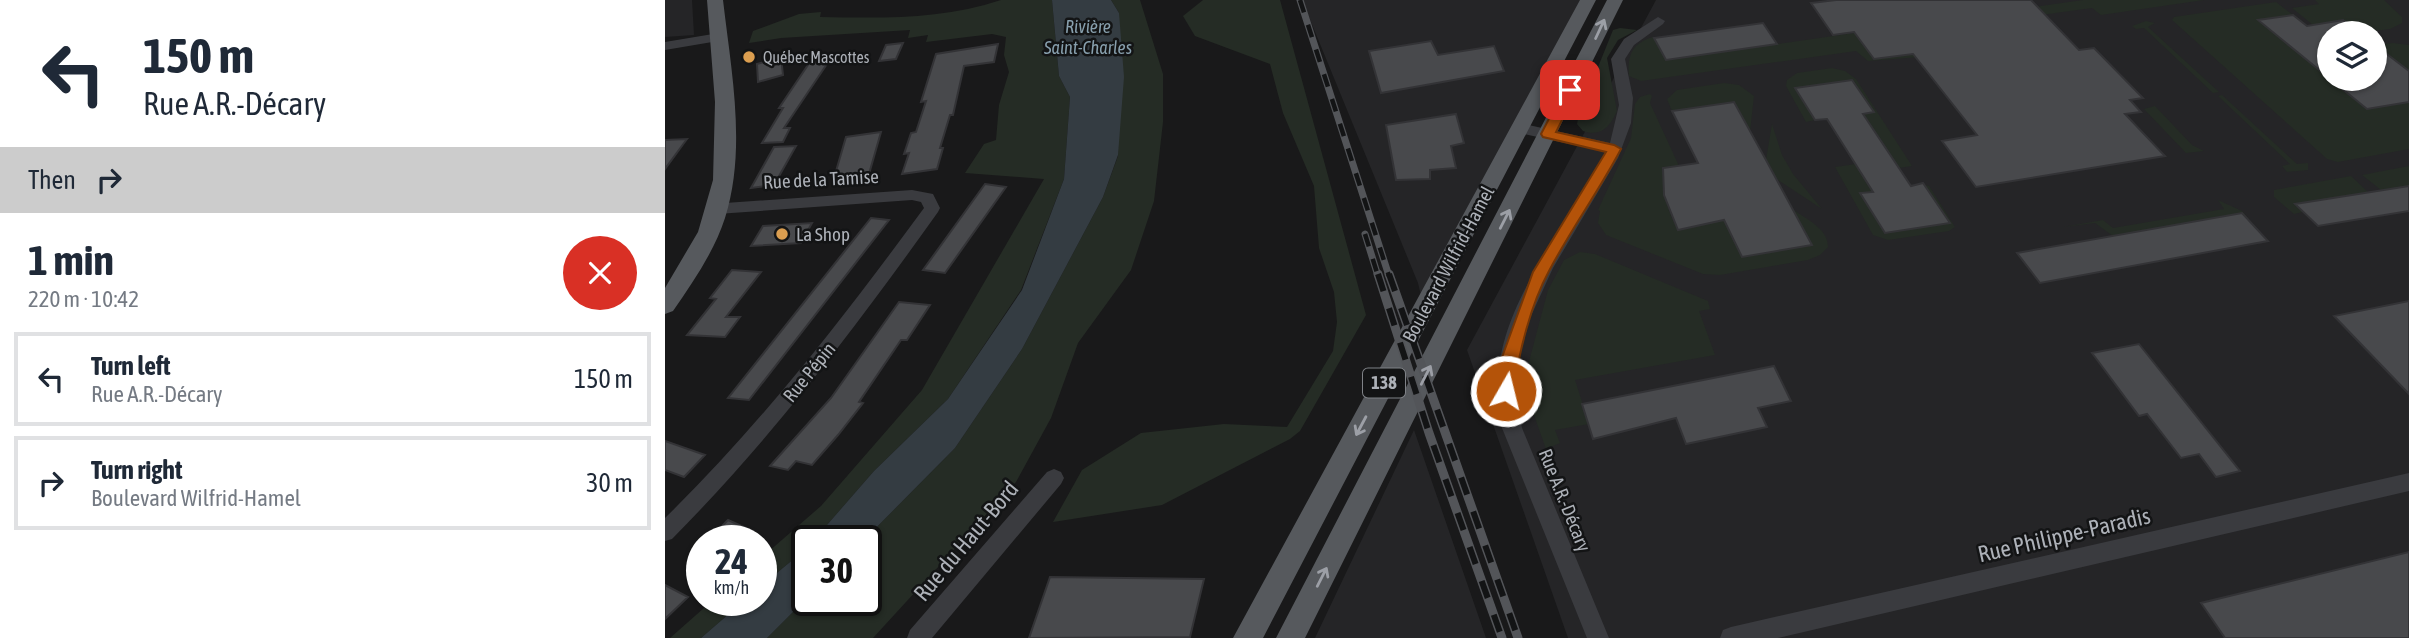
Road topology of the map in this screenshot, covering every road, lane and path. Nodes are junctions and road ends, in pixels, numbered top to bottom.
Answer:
1 (715, 0) edge
2 (1588, 0) edge
3 (1615, 0) edge
4 (1658, 21) dead end
5 (719, 37) junction
6 (665, 46) edge
7 (1520, 128) junction
8 (1548, 134) junction
9 (1614, 149) junction
10 (927, 198) joint
11 (717, 208) junction
12 (665, 305) edge
13 (1054, 478) dead end
14 (2409, 482) edge
15 (669, 524) edge
16 (918, 638) edge
17 (1247, 638) edge
18 (1290, 638) edge
19 (1598, 638) edge
20 (1731, 638) edge

1 - 5 main road
2 - 7 main road, Boulevard Wilfrid-Hamel / 138
8 -> 3 main road, Boulevard Wilfrid-Hamel / 138
4 - 9 street, Rue A.R.-Décary
5 - 6 street
5 - 11 main road
7 - 8 street
7 -> 17 main road, Boulevard Wilfrid-Hamel / 138
8 - 9 street
18 -> 8 main road, Boulevard Wilfrid-Hamel / 138
9 - 19 street, Rue A.R.-Décary
10 - 11 street, Rue de la Tamise
10 - 15 street, Rue Pépin
11 - 12 main road
13 - 16 street, Rue du Haut-Bord
14 - 20 street, Rue Philippe-Paradis

